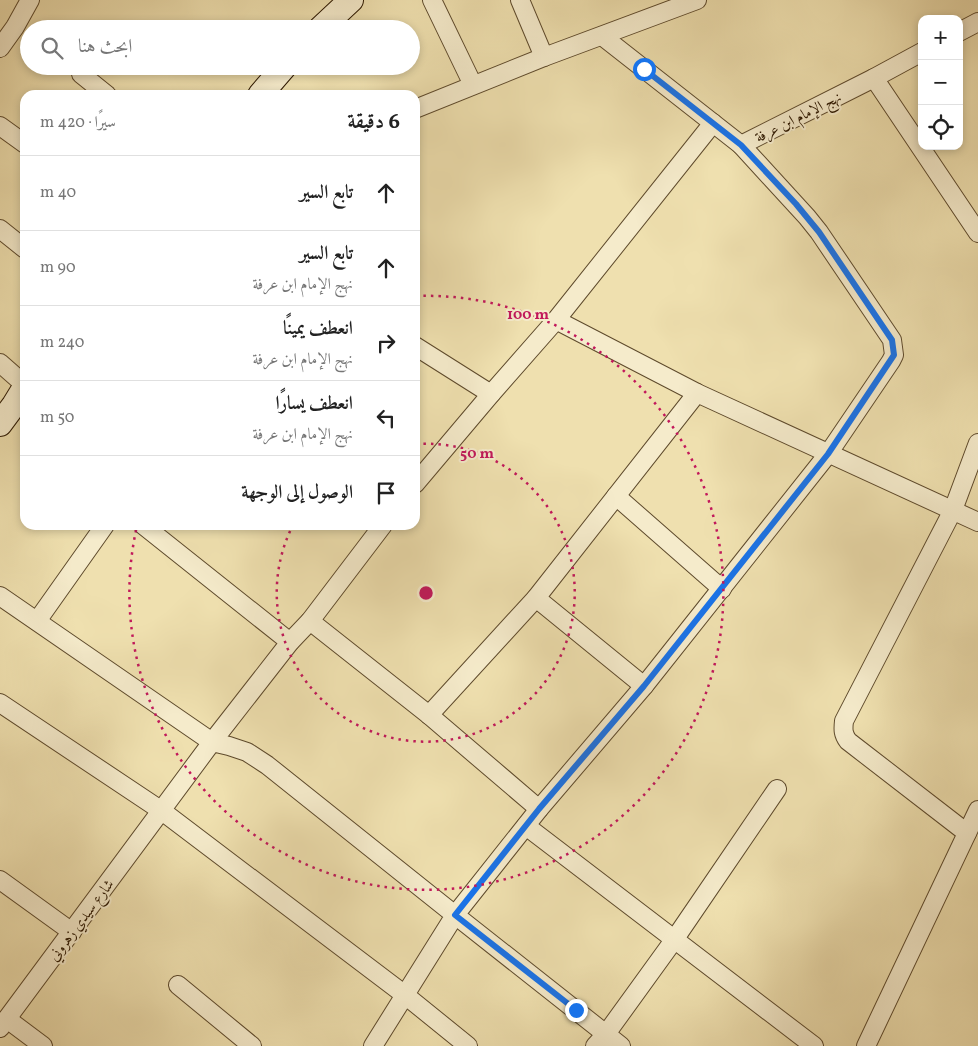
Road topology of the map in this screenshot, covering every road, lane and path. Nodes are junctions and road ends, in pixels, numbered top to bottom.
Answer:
1 (30, 0) edge
2 (351, 0) edge
3 (432, 0) edge
4 (520, 0) edge
5 (690, 1) edge
6 (330, 20) edge
7 (978, 22) edge
8 (963, 30) edge
9 (602, 36) junction
10 (0, 48) edge
11 (918, 54) edge
12 (544, 57) junction
13 (82, 75) edge
14 (277, 75) edge
15 (874, 78) junction
16 (473, 85) junction
17 (101, 90) edge
18 (264, 90) edge
19 (420, 107) edge
20 (713, 124) junction
21 (0, 126) edge
22 (20, 140) edge
23 (741, 145) junction
24 (0, 229) edge
25 (978, 233) edge
26 (20, 245) edge
27 (556, 320) junction
28 (420, 349) edge
29 (0, 363) edge
30 (20, 381) edge
31 (697, 393) junction
32 (491, 394) junction
33 (20, 395) edge
34 (0, 424) edge
35 (978, 443) edge
36 (828, 454) junction
37 (420, 478) edge
38 (616, 496) junction
39 (953, 510) junction
40 (978, 522) edge
41 (101, 530) edge
42 (149, 530) edge
43 (379, 530) edge
44 (722, 589) junction
45 (0, 596) edge
46 (536, 598) junction
47 (37, 621) junction
48 (310, 621) junction
49 (290, 642) junction
50 (644, 686) junction
51 (0, 703) edge
52 (429, 714) junction
53 (212, 742) junction
54 (777, 788) dead end
55 (539, 809) junction
56 (162, 811) junction
57 (974, 820) edge
58 (526, 826) junction
59 (0, 880) edge
60 (455, 915) junction
61 (72, 932) junction
62 (674, 940) junction
63 (178, 985) dead end
64 (405, 996) junction
65 (4, 1023) edge
66 (600, 1040) edge
67 (43, 1046) edge
68 (252, 1046) edge
69 (373, 1046) edge
70 (468, 1046) edge
71 (621, 1046) edge
72 (814, 1046) edge
73 (866, 1046) edge

1 - 10 street
2 - 6 main road
3 - 16 street
4 - 12 street
5 - 9 street
7 - 8 street
9 - 12 street
9 - 20 street
11 - 15 street, نهج الإمام ابن عرفة
12 - 16 street
13 - 17 street
14 - 18 main road
15 - 23 street, نهج الإمام ابن عرفة
15 - 25 street
16 - 19 street
20 - 23 street
20 - 27 street
21 - 22 street
23 - 36 street, نهج الإمام ابن عرفة
24 - 26 street
27 - 31 street
27 - 32 street
28 - 32 street
29 - 30 street
31 - 36 street
31 - 38 street
32 - 37 street
33 - 34 main road
35 - 39 street
36 - 39 street
36 - 44 street, نهج الإمام ابن عرفة
38 - 44 street
38 - 46 street
39 - 40 street
39 - 57 street
41 - 47 street
42 - 49 street
43 - 48 street, شارع سيدي زهروني
44 - 50 street, نهج الإمام ابن عرفة
45 - 47 street
46 - 50 street
46 - 52 street
47 - 53 street
48 - 49 street, شارع سيدي زهروني
48 - 52 street
49 - 53 street, شارع سيدي زهروني
50 - 55 street, نهج الإمام ابن عرفة
51 - 56 street
52 - 55 street
53 - 56 street, شارع سيدي زهروني
53 - 60 street
54 - 62 street
55 - 58 street, نهج الإمام ابن عرفة
56 - 61 street, شارع سيدي زهروني
56 - 64 street
57 - 73 street
58 - 60 street, نهج الإمام ابن عرفة
58 - 62 street
59 - 61 street
60 - 64 street, نهج الإمام ابن عرفة
60 - 66 street
61 - 65 street, شارع سيدي زهروني
62 - 66 street
62 - 72 street
63 - 68 street
64 - 69 street, نهج الإمام ابن عرفة
64 - 70 street
65 - 67 street
66 - 71 street

